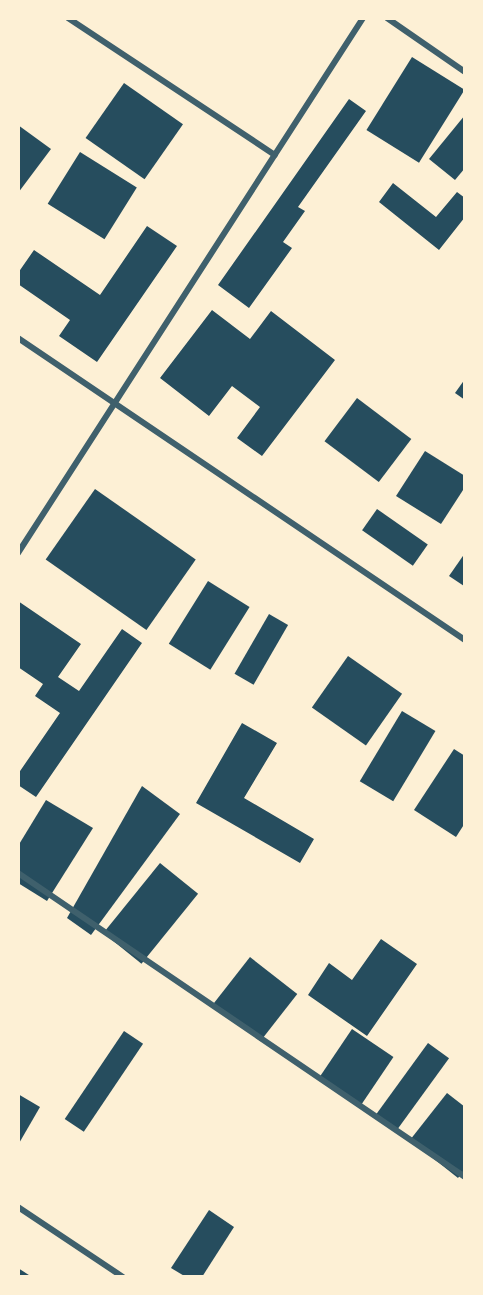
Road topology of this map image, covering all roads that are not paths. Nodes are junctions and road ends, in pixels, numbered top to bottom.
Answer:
1 (68, 18) edge
2 (363, 18) edge
3 (387, 18) edge
4 (465, 72) edge
5 (275, 155) junction
6 (18, 338) edge
7 (114, 404) junction
8 (18, 554) edge
9 (465, 640) edge
10 (18, 873) edge
11 (465, 1177) edge
12 (18, 1207) edge
13 (123, 1277) edge

1 - 5 street
2 - 5 street
3 - 4 street
5 - 7 street
6 - 7 street
7 - 8 street
7 - 9 street
10 - 11 street
12 - 13 street

